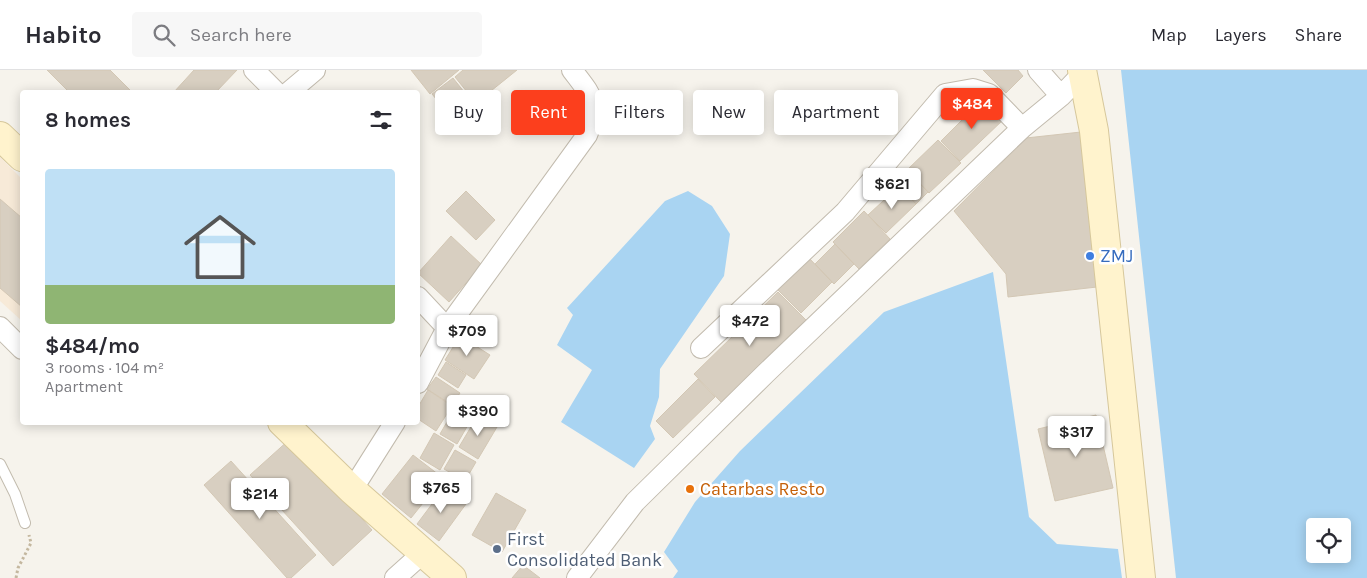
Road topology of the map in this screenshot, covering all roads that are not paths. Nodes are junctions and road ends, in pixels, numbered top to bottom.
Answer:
1 (254, 70) edge
2 (315, 70) edge
3 (572, 70) edge
4 (1038, 70) edge
5 (1082, 72) edge
6 (274, 90) edge
7 (291, 90) edge
8 (1061, 96) junction
9 (1022, 128) junction
10 (0, 136) edge
11 (20, 156) edge
12 (420, 299) edge
13 (0, 327) edge
14 (447, 328) junction
15 (20, 347) edge
16 (701, 348) dead end
17 (420, 379) edge
18 (285, 425) edge
19 (393, 425) edge
20 (0, 464) edge
21 (352, 490) junction
22 (25, 523) road end
23 (424, 552) junction
24 (395, 578) edge
25 (452, 578) edge
26 (577, 578) edge
27 (1141, 578) edge

1 - 6 street
2 - 7 street
3 - 14 street
4 - 8 street
5 - 8 street
5 - 27 street
8 - 9 street
9 - 16 street
9 - 26 street
10 - 11 street
12 - 14 street
13 - 15 street
14 - 17 street
18 - 21 street
19 - 21 street
20 - 22 lane
21 - 23 street
23 - 24 street
23 - 25 street

